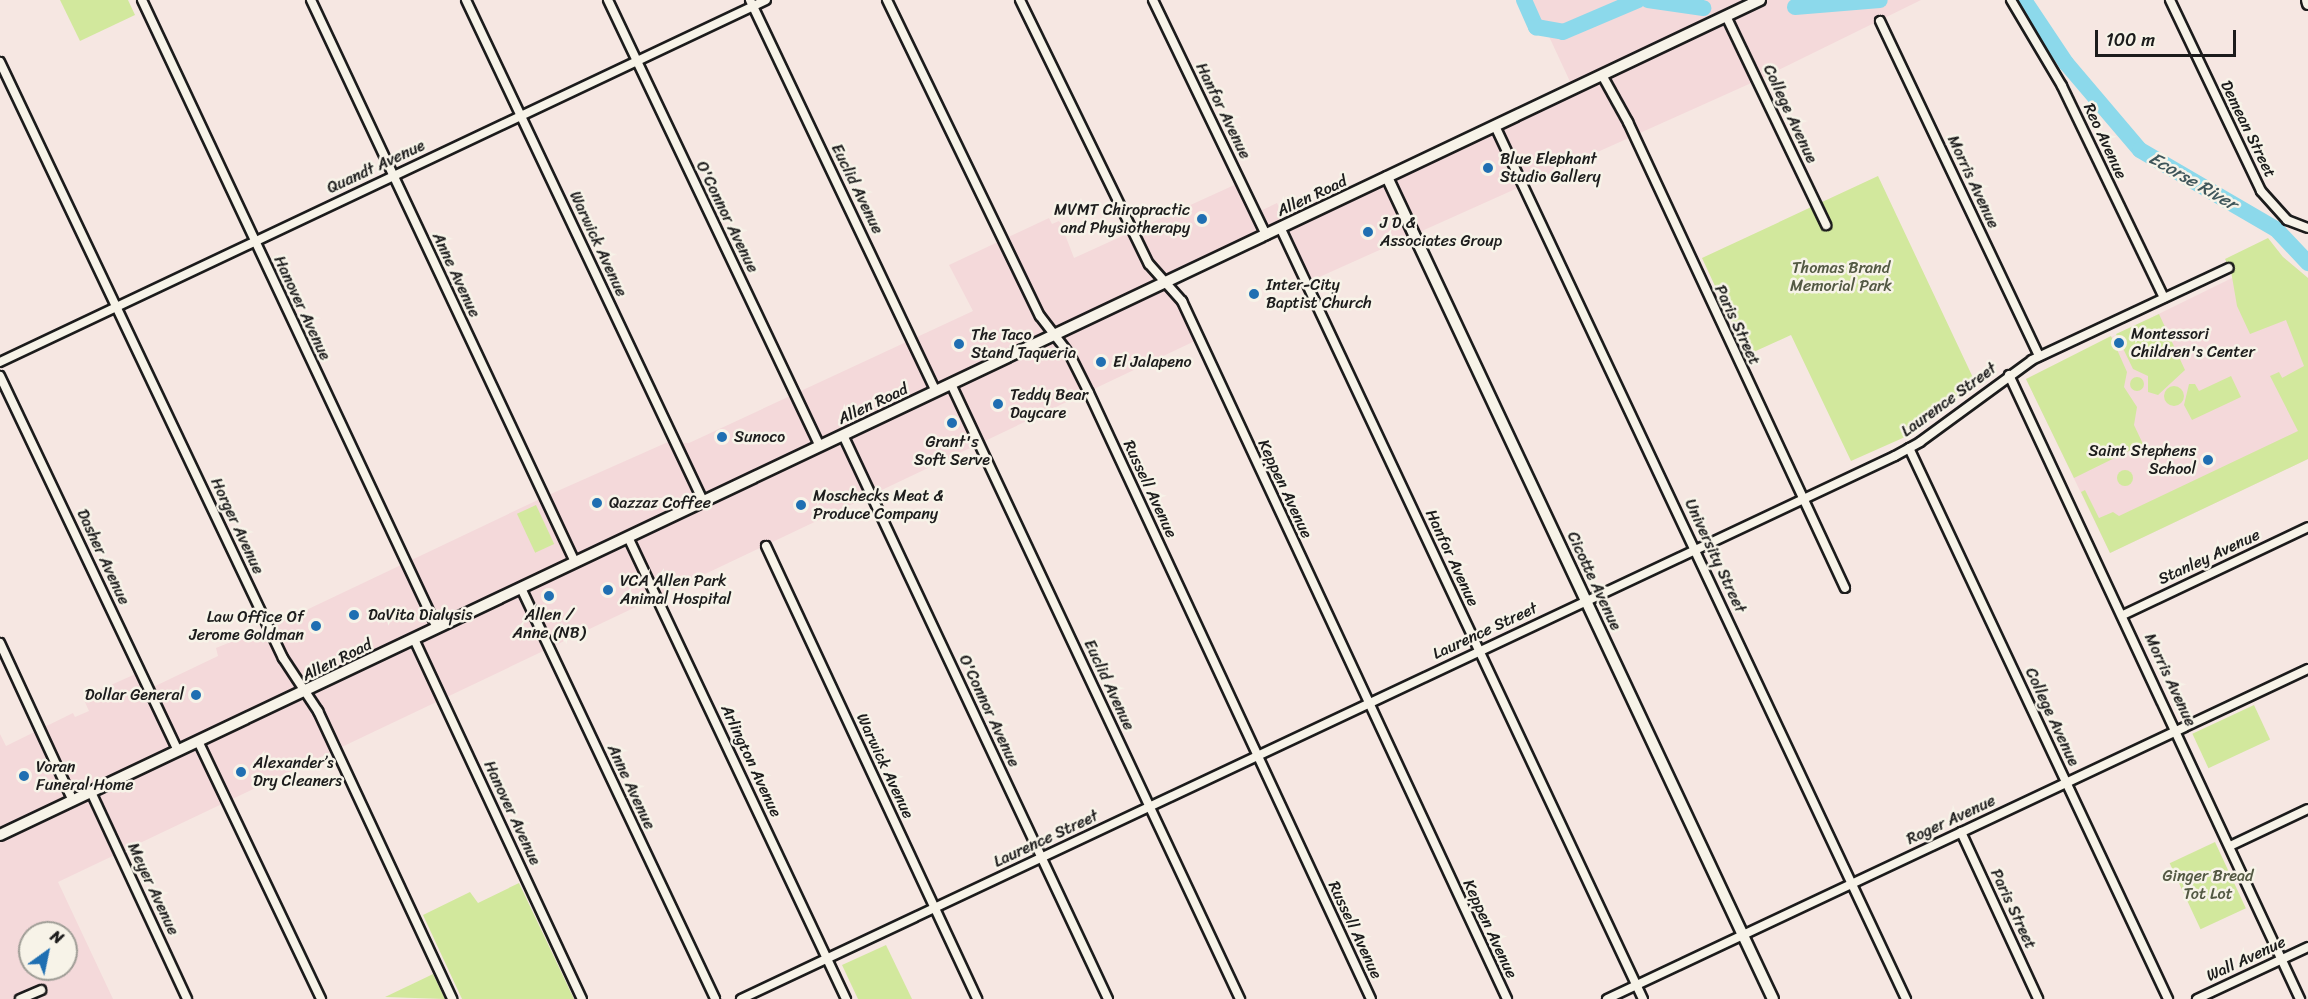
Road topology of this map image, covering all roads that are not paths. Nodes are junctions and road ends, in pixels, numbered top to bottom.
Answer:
1 (142, 0) edge
2 (311, 0) edge
3 (466, 0) edge
4 (608, 0) edge
5 (766, 0) edge
6 (888, 0) edge
7 (1020, 0) edge
8 (1153, 0) edge
9 (1760, 0) edge
10 (2011, 0) edge
11 (2170, 0) edge
12 (752, 3) edge
13 (1726, 16) junction
14 (1880, 21) dead end
15 (637, 61) junction
16 (0, 62) edge
17 (1602, 75) junction
18 (520, 115) junction
19 (1495, 126) junction
20 (392, 176) junction
21 (1387, 177) junction
22 (1826, 225) dead end
23 (2303, 227) edge
24 (1280, 228) junction
25 (1266, 235) junction
26 (254, 241) junction
27 (2228, 267) dead end
28 (1165, 282) junction
29 (2164, 298) junction
30 (117, 307) junction
31 (1055, 335) junction
32 (2039, 356) junction
33 (0, 362) edge
34 (2009, 375) junction
35 (0, 376) edge
36 (951, 384) junction
37 (936, 391) junction
38 (843, 435) junction
39 (820, 446) junction
40 (1909, 448) junction
41 (1801, 498) junction
42 (703, 501) junction
43 (2308, 527) edge
44 (628, 537) junction
45 (765, 546) dead end
46 (1696, 549) junction
47 (575, 562) junction
48 (521, 588) junction
49 (1845, 588) dead end
50 (1586, 600) junction
51 (2123, 615) junction
52 (437, 628) junction
53 (414, 639) junction
54 (0, 643) edge
55 (1478, 651) junction
56 (2308, 669) edge
57 (305, 693) junction
58 (1368, 704) junction
59 (2175, 730) junction
60 (198, 741) junction
61 (178, 751) junction
62 (1257, 756) junction
63 (2066, 782) junction
64 (91, 792) junction
65 (73, 801) junction
66 (1149, 807) junction
67 (2308, 809) edge
68 (1961, 832) junction
69 (0, 835) edge
70 (2230, 846) junction
71 (1042, 858) junction
72 (1853, 883) junction
73 (935, 908) junction
74 (1743, 936) junction
75 (2308, 947) edge
76 (828, 959) junction
77 (2282, 959) junction
78 (1637, 985) junction
79 (41, 990) dead end
80 (20, 999) edge
81 (188, 999) edge
82 (321, 999) edge
83 (452, 999) edge
84 (582, 999) edge
85 (715, 999) edge
86 (741, 999) edge
87 (846, 999) edge
88 (977, 999) edge
89 (1108, 999) edge
90 (1240, 999) edge
91 (1371, 999) edge
92 (1507, 999) edge
93 (1607, 999) edge
94 (1643, 999) edge
95 (1773, 999) edge
96 (1906, 999) edge
97 (2038, 999) edge
98 (2168, 999) edge
99 (2197, 999) edge
100 (2300, 999) edge

1 - 26 street, Hanover Avenue
2 - 20 street, Anne Avenue
3 - 18 street, Warwick Avenue
4 - 15 street, O'Connor Avenue
5 - 12 street, Quandt Avenue
6 - 31 street, Russell Avenue
7 - 28 street, Keppen Avenue
8 - 25 street, Hanfor Avenue
9 - 13 main road, Allen Road
10 - 29 street, Reo Avenue
11 - 23 street, Demean Street
12 - 15 street, Quandt Avenue
12 - 37 street, Euclid Avenue
13 - 17 main road, Allen Road
13 - 22 street, College Avenue
14 - 32 street, Morris Avenue
15 - 18 street, Quandt Avenue
15 - 39 street, O'Connor Avenue
16 - 30 street, Horger Avenue
17 - 19 main road, Allen Road
17 - 41 street, Paris Street
18 - 20 street, Quandt Avenue
18 - 42 street, Warwick Avenue
19 - 21 main road, Allen Road
19 - 46 street, University Street
20 - 26 street, Quandt Avenue
20 - 47 street, Anne Avenue
21 - 24 main road, Allen Road
21 - 50 main road, Cicotte Avenue
24 - 25 main road, Allen Road
24 - 55 street, Hanfor Avenue
25 - 28 main road, Allen Road
26 - 30 street, Quandt Avenue
26 - 52 street, Hanover Avenue
27 - 29 street, Laurence Street
28 - 31 main road, Allen Road
28 - 58 street, Keppen Avenue
29 - 32 street, Laurence Street
30 - 33 street, Quandt Avenue
30 - 57 street, Horger Avenue
31 - 36 main road, Allen Road
31 - 62 street, Russell Avenue
32 - 34 street, Laurence Street
34 - 40 street, Laurence Street
34 - 51 street, Morris Avenue
35 - 61 street, Dasher Avenue
36 - 37 main road, Allen Road
36 - 66 street, Euclid Avenue
37 - 38 main road, Allen Road
38 - 39 main road, Allen Road
38 - 71 street, O'Connor Avenue
39 - 42 main road, Allen Road
40 - 41 street, Laurence Street
40 - 63 street, College Avenue
41 - 46 street, Laurence Street
41 - 49 street, Paris Street
42 - 44 main road, Allen Road
43 - 51 street, Stanley Avenue
44 - 47 main road, Allen Road
44 - 76 street, Arlington Avenue
45 - 73 street, Warwick Avenue
46 - 50 street, Laurence Street
46 - 72 street, University Street
47 - 48 main road, Allen Road
48 - 52 main road, Allen Road
48 - 85 street, Anne Avenue
50 - 55 street, Laurence Street
50 - 74 main road, Cicotte Avenue
51 - 59 street, Morris Avenue
52 - 53 main road, Allen Road
53 - 57 main road, Allen Road
53 - 84 street, Hanover Avenue
54 - 65 street
55 - 58 street, Laurence Street
55 - 78 street, Hanfor Avenue
56 - 59 street, Roger Avenue
57 - 60 main road, Allen Road
57 - 83 street, Horger Avenue
58 - 62 street, Laurence Street
58 - 92 street, Keppen Avenue
59 - 63 street, Roger Avenue
59 - 70 street, Morris Avenue
60 - 61 main road, Allen Road
60 - 82 street
61 - 64 main road, Allen Road
62 - 66 street, Laurence Street
62 - 91 street, Russell Avenue
63 - 68 street, Roger Avenue
63 - 98 street, College Avenue
64 - 65 main road, Allen Road
64 - 81 street, Meyer Avenue
65 - 69 main road, Allen Road
66 - 71 street, Laurence Street
66 - 90 street, Euclid Avenue
67 - 70 street
68 - 72 street, Roger Avenue
68 - 97 street, Paris Street
70 - 77 street, Morris Avenue
71 - 73 street, Laurence Street
71 - 89 street, O'Connor Avenue
72 - 74 street, Roger Avenue
72 - 96 street, University Street
73 - 76 street, Laurence Street
73 - 88 street, Warwick Avenue
74 - 78 street, Roger Avenue
74 - 95 main road, Cicotte Avenue
75 - 77 street, Wall Avenue
76 - 86 street, Laurence Street
76 - 87 street, Arlington Avenue
77 - 99 street, Wall Avenue
77 - 100 street, Morris Avenue
78 - 93 street, Roger Avenue
78 - 94 street, Hanfor Avenue
79 - 80 street

